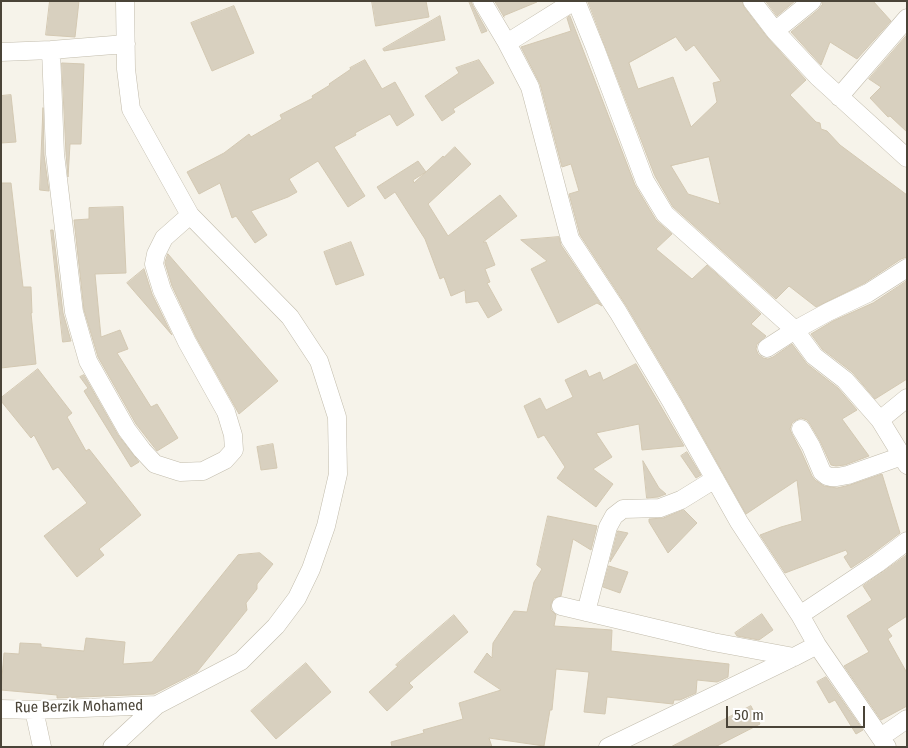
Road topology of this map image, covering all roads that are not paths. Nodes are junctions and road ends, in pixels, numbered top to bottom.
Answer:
1 (125, 1) edge
2 (482, 1) edge
3 (575, 1) edge
4 (752, 1) edge
5 (812, 1) edge
6 (907, 18) edge
7 (775, 31) junction
8 (126, 44) junction
9 (508, 44) junction
10 (51, 50) junction
11 (1, 52) edge
12 (839, 97) junction
13 (905, 154) edge
14 (190, 215) junction
15 (907, 268) edge
16 (795, 330) junction
17 (767, 348) dead end
18 (907, 398) edge
19 (880, 420) junction
20 (801, 429) dead end
21 (905, 461) edge
22 (715, 479) junction
23 (907, 542) edge
24 (561, 606) dead end
25 (586, 612) junction
26 (800, 615) junction
27 (817, 645) junction
28 (794, 658) junction
29 (157, 705) junction
30 (1, 709) edge
31 (34, 710) junction
32 (907, 719) edge
33 (884, 742) edge
34 (42, 747) edge
35 (112, 747) edge
36 (608, 747) edge

1 - 8 street
2 - 9 street
3 - 9 street
3 - 16 street
4 - 7 street
5 - 7 street
6 - 12 street
7 - 12 street
8 - 10 street
8 - 14 street
9 - 22 street
10 - 11 street
10 - 14 street
12 - 13 street
14 - 29 street
15 - 16 street
16 - 17 street
16 - 19 street
18 - 19 street
19 - 21 street
20 - 21 street
22 - 25 street
22 - 26 street
23 - 26 street
24 - 25 street
25 - 28 street
26 - 27 street
27 - 28 street
27 - 33 street
28 - 36 street
29 - 31 street, Rue Berzik Mohamed
29 - 35 street
30 - 31 street, Rue Berzik Mohamed
31 - 34 street
32 - 33 street

